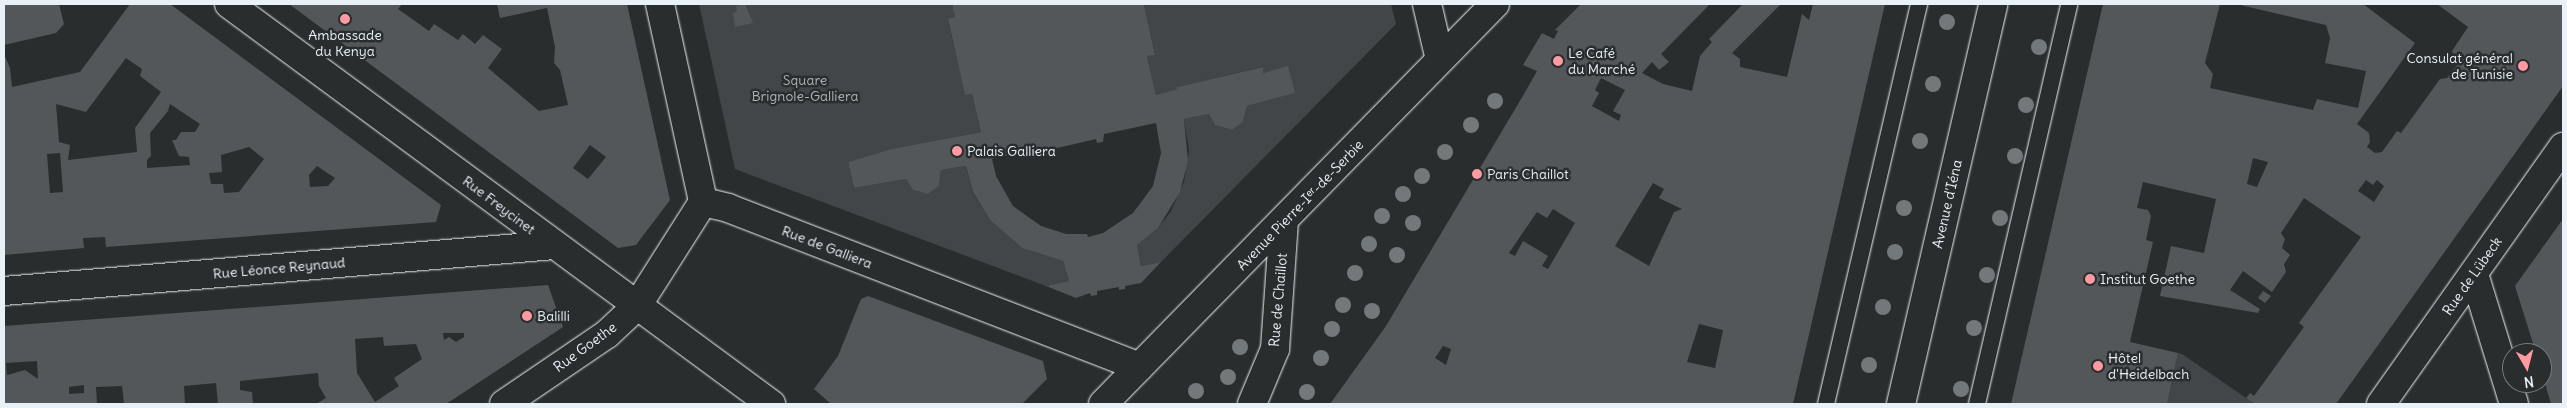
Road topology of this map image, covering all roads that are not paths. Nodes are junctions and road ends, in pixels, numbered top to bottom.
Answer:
1 (229, 4) edge
2 (660, 4) edge
3 (1427, 4) edge
4 (1495, 4) edge
5 (1919, 4) edge
6 (1993, 4) edge
7 (2069, 4) edge
8 (1440, 60) junction
9 (2563, 148) edge
10 (704, 202) junction
11 (1284, 221) junction
12 (554, 245) junction
13 (2474, 274) junction
14 (4, 291) edge
15 (637, 306) junction
16 (1139, 367) junction
17 (504, 404) edge
18 (771, 404) edge
19 (1103, 404) edge
20 (1252, 404) edge
21 (1826, 404) edge
22 (1901, 404) edge
23 (1976, 404) edge
24 (2381, 404) edge
25 (2514, 404) edge

1 - 12 street, Rue Freycinet
2 - 10 street
3 - 8 street
4 - 8 street, Avenue Pierre-Iᵉʳ-de-Serbie
5 - 21 lane
6 - 22 street, Avenue d'Iéna
7 - 23 lane
8 - 11 street, Avenue Pierre-Iᵉʳ-de-Serbie
9 - 13 street, Rue de Lübeck
10 - 15 street, Rue Goethe
10 - 16 street, Rue de Galliera
11 - 16 street, Avenue Pierre-Iᵉʳ-de-Serbie
11 - 20 street, Rue de Chaillot
12 - 14 street, Rue Léonce Reynaud
12 - 15 street, Rue Freycinet
13 - 24 street, Rue de Lübeck
13 - 25 street
15 - 17 street, Rue Goethe
15 - 18 street, Rue Freycinet
16 - 19 street, Avenue Pierre-Iᵉʳ-de-Serbie

